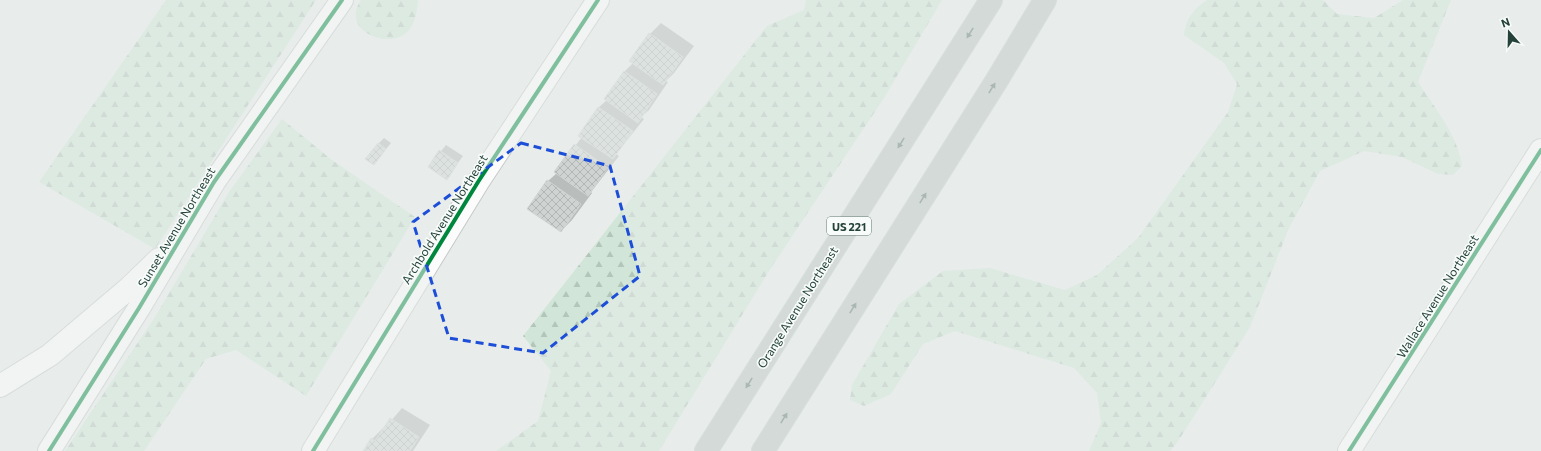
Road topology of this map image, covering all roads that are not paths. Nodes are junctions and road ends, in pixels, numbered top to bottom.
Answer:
1 (342, 0) edge
2 (598, 0) edge
3 (991, 0) edge
4 (1045, 0) edge
5 (1541, 150) edge
6 (177, 242) junction
7 (0, 386) edge
8 (49, 451) edge
9 (313, 451) edge
10 (706, 451) edge
11 (763, 451) edge
12 (1348, 451) edge

1 - 6 street, Sunset Avenue Northeast
2 - 9 street, Archbold Avenue Northeast
3 -> 10 highway, Orange Avenue Northeast / US 221
11 -> 4 highway
5 - 12 street, Wallace Avenue Northeast
6 - 7 street
6 - 8 street, Sunset Avenue Northeast

